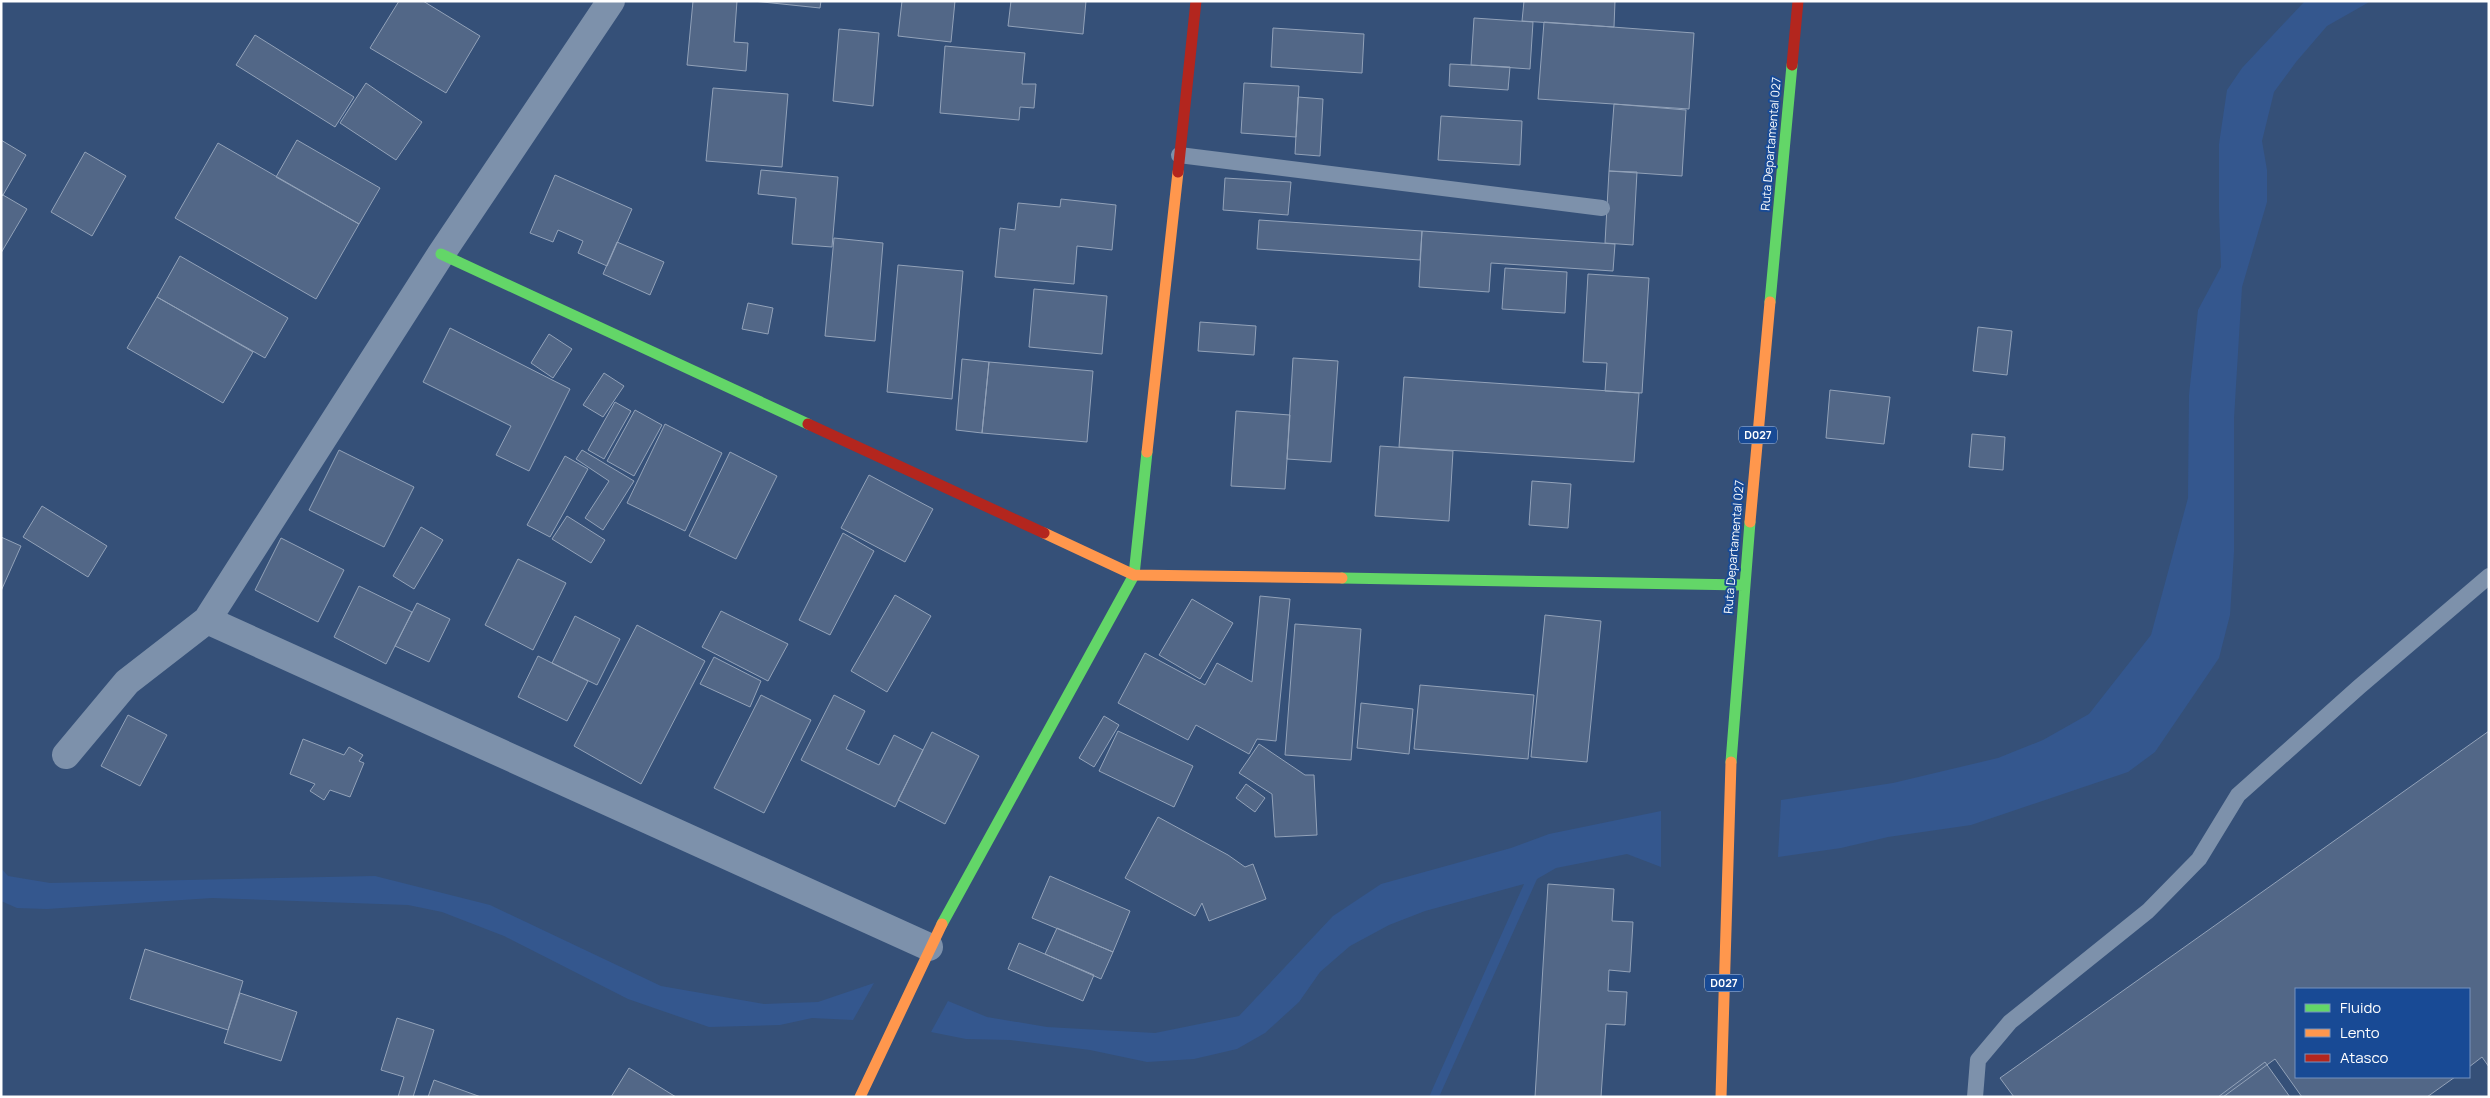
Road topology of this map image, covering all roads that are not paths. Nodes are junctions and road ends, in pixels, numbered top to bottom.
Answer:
1 (611, 1) edge
2 (1196, 1) edge
3 (1798, 1) edge
4 (1179, 155) junction
5 (1602, 208) dead end
6 (441, 254) junction
7 (1134, 575) junction
8 (2489, 576) edge
9 (1744, 585) junction
10 (207, 620) junction
11 (66, 755) dead end
12 (929, 947) junction
13 (860, 1097) edge
14 (1721, 1097) edge
15 (1975, 1097) edge

1 - 6 street
2 - 4 street
3 - 9 street, Ruta Departamental 027 / D027
4 - 5 lane
4 - 7 street
6 - 7 street
6 - 10 street
7 - 9 street
7 - 12 street
8 - 15 lane
9 - 14 street, Ruta Departamental 027 / D027
10 - 11 street
10 - 12 street
12 - 13 street

